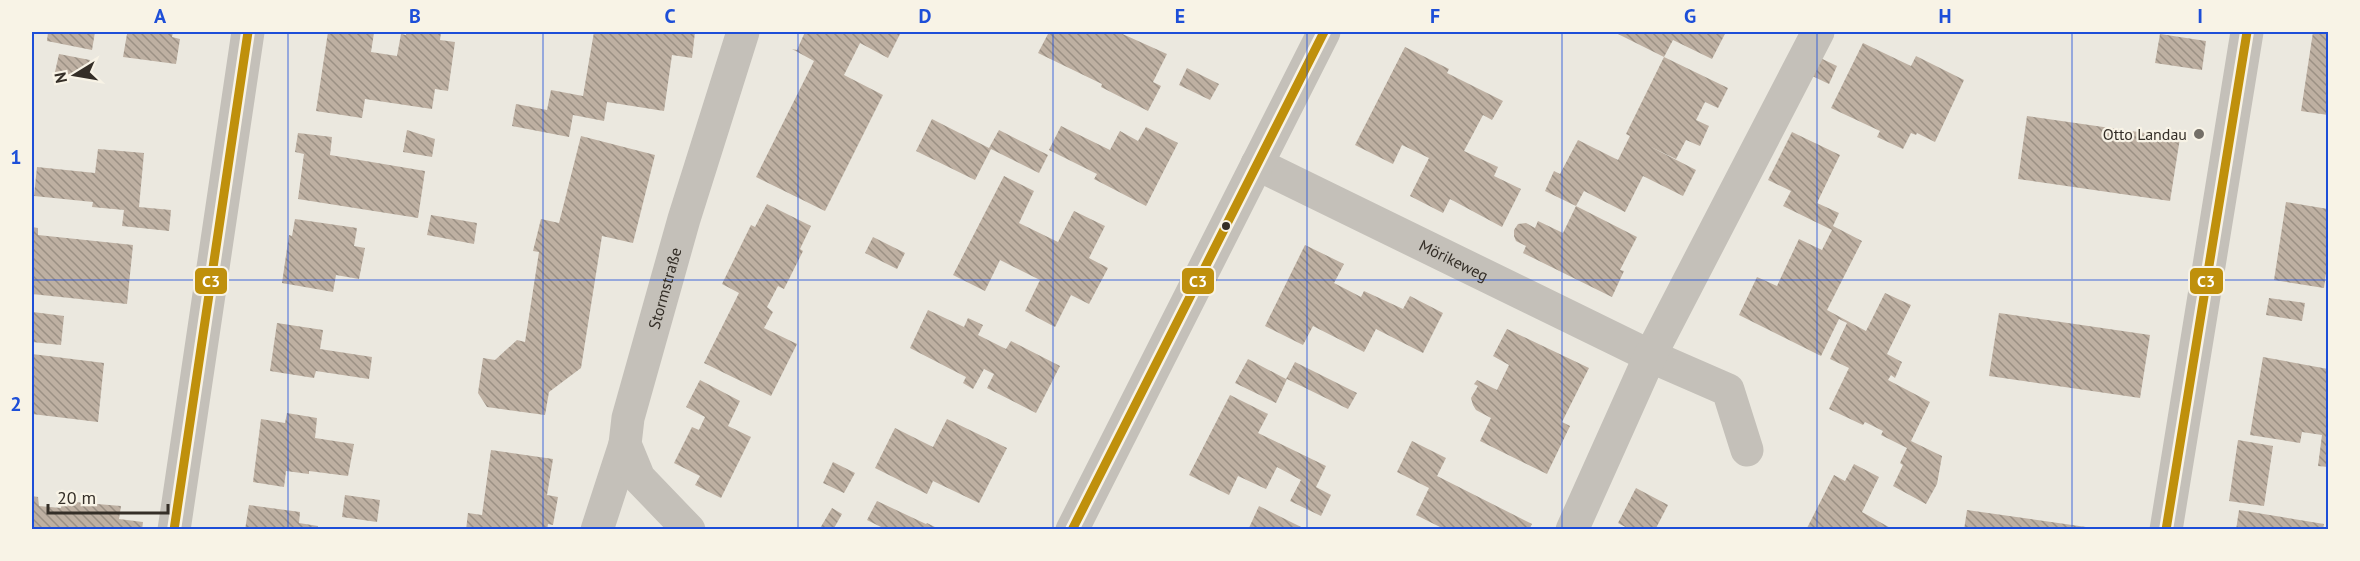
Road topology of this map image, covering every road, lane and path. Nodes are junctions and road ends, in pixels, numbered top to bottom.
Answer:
1 (248, 32) edge
2 (743, 32) edge
3 (1324, 32) edge
4 (1818, 32) edge
5 (2247, 32) edge
6 (1257, 164) junction
7 (1650, 356) junction
8 (625, 444) junction
9 (1747, 450) dead end
10 (174, 530) edge
11 (597, 530) edge
12 (689, 530) edge
13 (1072, 530) edge
14 (1572, 530) edge
15 (2166, 530) edge

1 - 10 street
2 - 8 street, Stormstraße
3 - 6 street
4 - 7 street
5 - 15 street
6 - 7 street, Mörikeweg
6 - 13 street
7 - 9 street, Mörikeweg
7 - 14 street
8 - 11 street, Stormstraße
8 - 12 street

